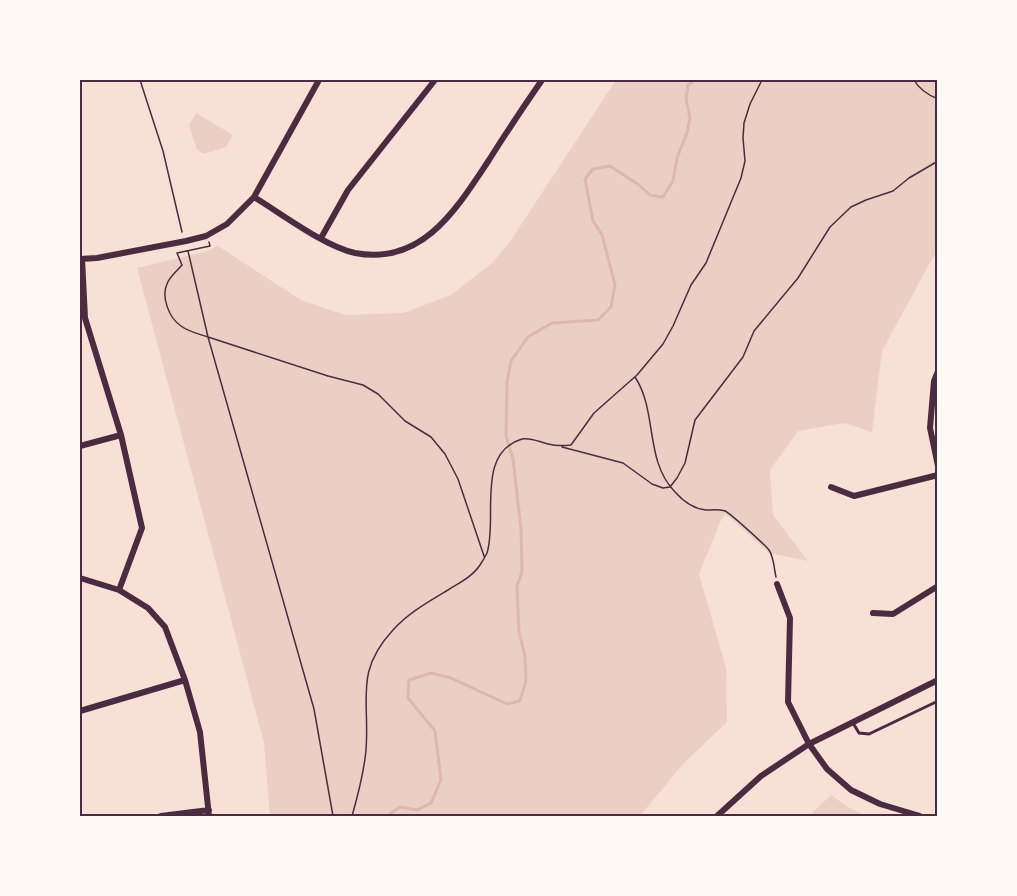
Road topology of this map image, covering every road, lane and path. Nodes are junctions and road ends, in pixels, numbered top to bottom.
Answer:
1 (140, 80) edge
2 (320, 80) edge
3 (435, 80) edge
4 (542, 80) edge
5 (762, 80) edge
6 (914, 80) edge
7 (938, 99) edge
8 (938, 161) edge
9 (254, 197) junction
10 (321, 238) junction
11 (182, 242) junction
12 (210, 246) dead end
13 (188, 251) junction
14 (81, 259) edge
15 (208, 337) junction
16 (938, 371) edge
17 (635, 377) junction
18 (121, 435) junction
19 (80, 446) edge
20 (560, 446) junction
21 (938, 466) edge
22 (938, 475) edge
23 (670, 487) junction
24 (831, 487) dead end
25 (484, 557) junction
26 (80, 578) edge
27 (777, 584) joint
28 (938, 586) edge
29 (118, 590) junction
30 (873, 613) dead end
31 (185, 680) junction
32 (938, 680) edge
33 (938, 701) edge
34 (80, 711) edge
35 (853, 723) junction
36 (809, 744) junction
37 (209, 813) edge
38 (161, 816) edge
39 (333, 816) edge
40 (352, 816) edge
41 (717, 816) edge
42 (920, 816) edge

1 - 11 path
2 - 9 street
3 - 10 street
4 - 10 street
5 - 17 path
6 - 7 path
8 - 23 path
9 - 10 street
9 - 11 street
11 - 14 street
12 - 13 path
13 - 15 path
13 - 15 path
14 - 18 street
15 - 25 path
15 - 39 path
16 - 21 street
17 - 20 path
17 - 23 path
18 - 19 street
18 - 29 street
20 - 23 path
20 - 25 path
22 - 24 street
23 - 27 path
25 - 40 path
26 - 29 street
27 - 36 street
28 - 30 street
29 - 31 street
31 - 34 street
31 - 37 street
32 - 35 street
33 - 35 lane
35 - 36 street
36 - 41 street
36 - 42 street
37 - 38 street

